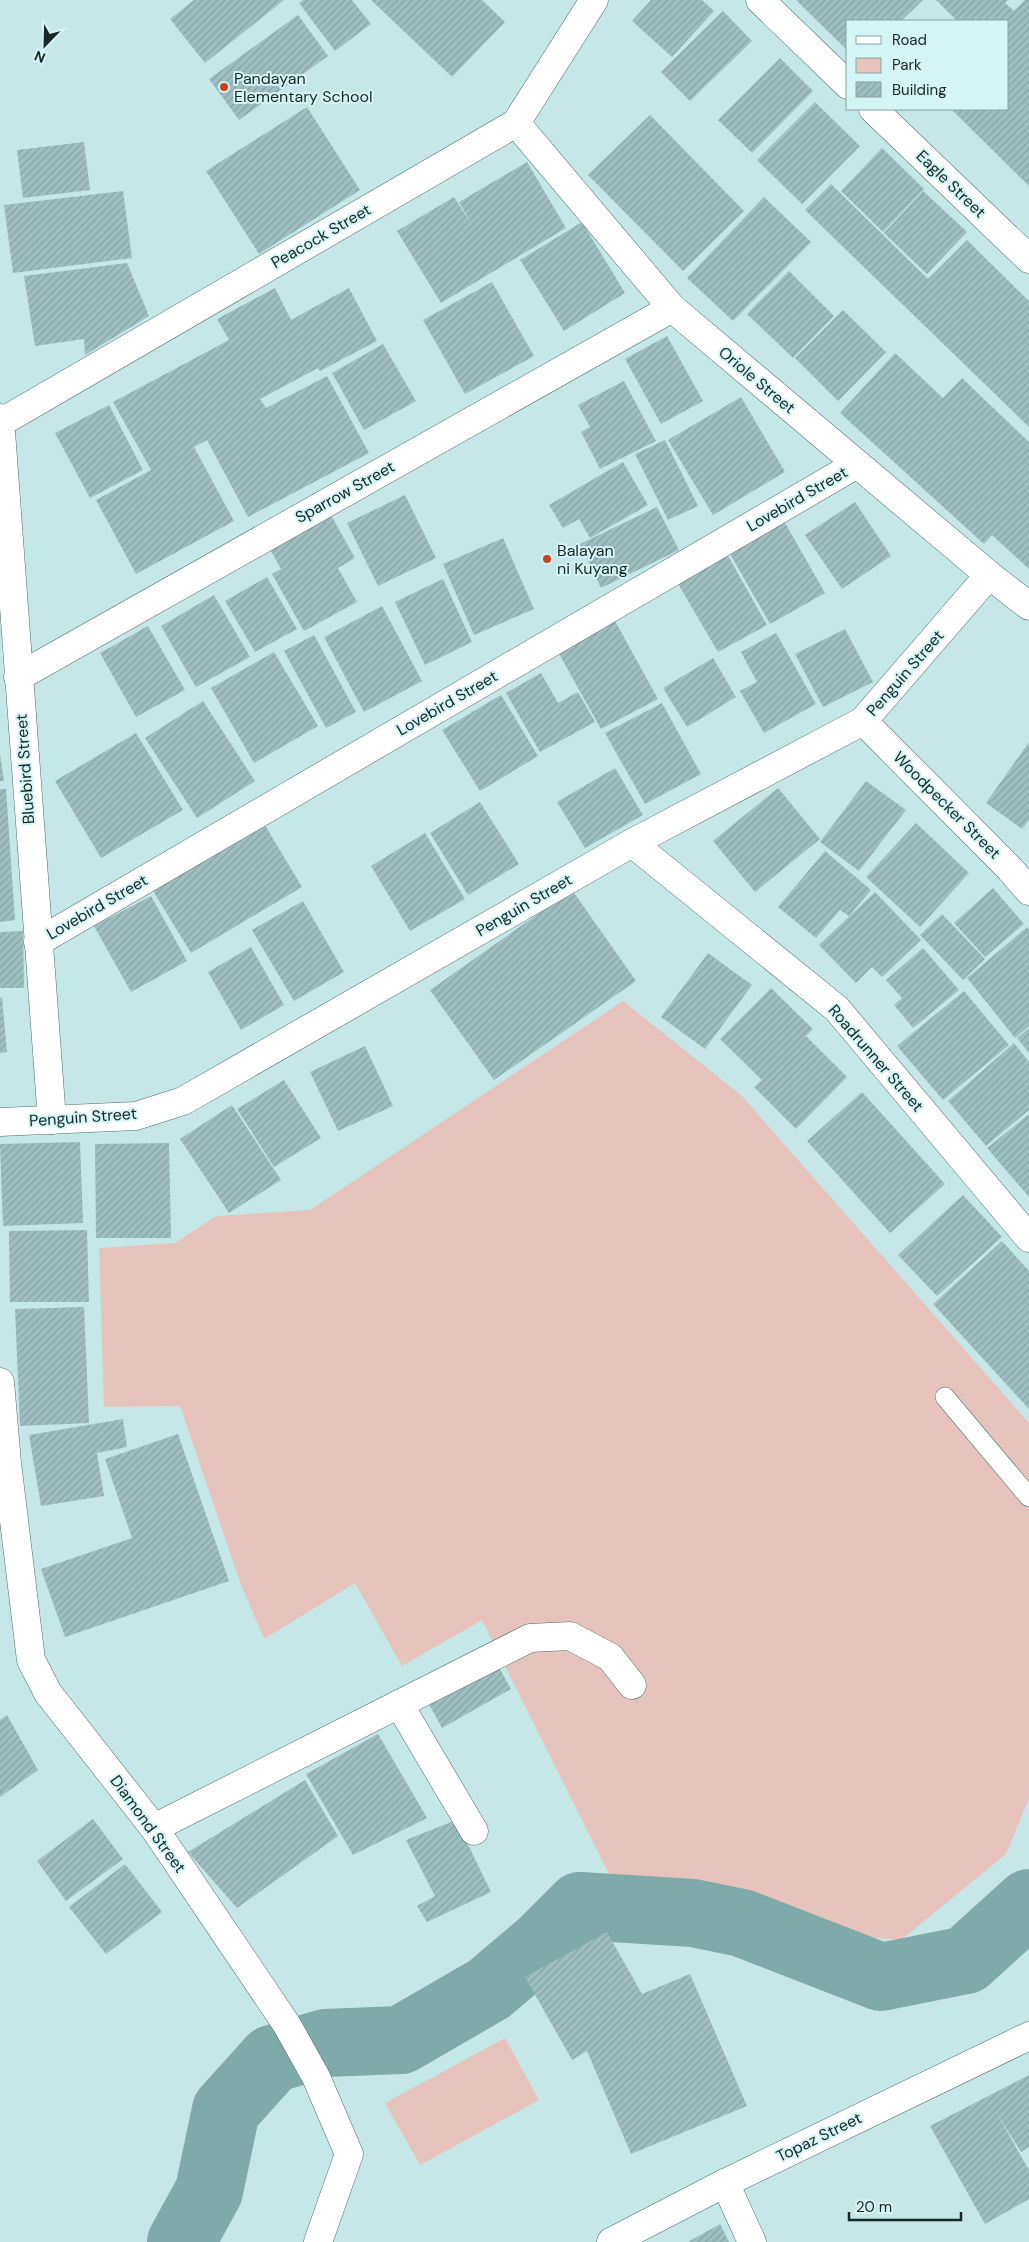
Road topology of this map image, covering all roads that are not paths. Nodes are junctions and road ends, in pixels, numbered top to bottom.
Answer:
1 (594, 0) edge
2 (760, 0) edge
3 (846, 83) edge
4 (873, 110) edge
5 (516, 123) junction
6 (1029, 260) edge
7 (672, 308) junction
8 (0, 418) edge
9 (0, 424) edge
10 (857, 464) junction
11 (989, 575) junction
12 (1029, 606) edge
13 (18, 677) junction
14 (863, 722) junction
15 (632, 843) junction
16 (1029, 891) edge
17 (38, 942) junction
18 (52, 1120) junction
19 (0, 1122) edge
20 (1029, 1238) edge
21 (0, 1382) edge
22 (945, 1397) dead end
23 (1029, 1497) edge
24 (632, 1684) dead end
25 (399, 1704) junction
26 (154, 1828) junction
27 (474, 1831) dead end
28 (1029, 2036) edge
29 (725, 2183) junction
30 (318, 2242) edge
31 (611, 2242) edge
32 (752, 2242) edge

1 - 5 street, Peacock Street
2 - 3 street
4 - 6 street, Eagle Street
5 - 7 street, Oriole Street
5 - 9 street, Peacock Street
7 - 10 street, Oriole Street
7 - 13 street, Sparrow Street
8 - 9 street, Bluebird Street
9 - 13 street, Bluebird Street
10 - 11 street, Oriole Street
10 - 17 street, Lovebird Street
11 - 12 street, Oriole Street
11 - 14 street, Penguin Street
13 - 17 street, Bluebird Street
14 - 15 street, Penguin Street
14 - 16 street, Woodpecker Street
15 - 18 street, Penguin Street
15 - 20 street, Roadrunner Street
17 - 18 street, Bluebird Street
18 - 19 street, Penguin Street
21 - 26 street, Diamond Street
22 - 23 lane
24 - 25 street
25 - 26 street
25 - 27 street
26 - 30 street, Diamond Street
28 - 29 street, Topaz Street
29 - 31 street, Topaz Street
29 - 32 street

